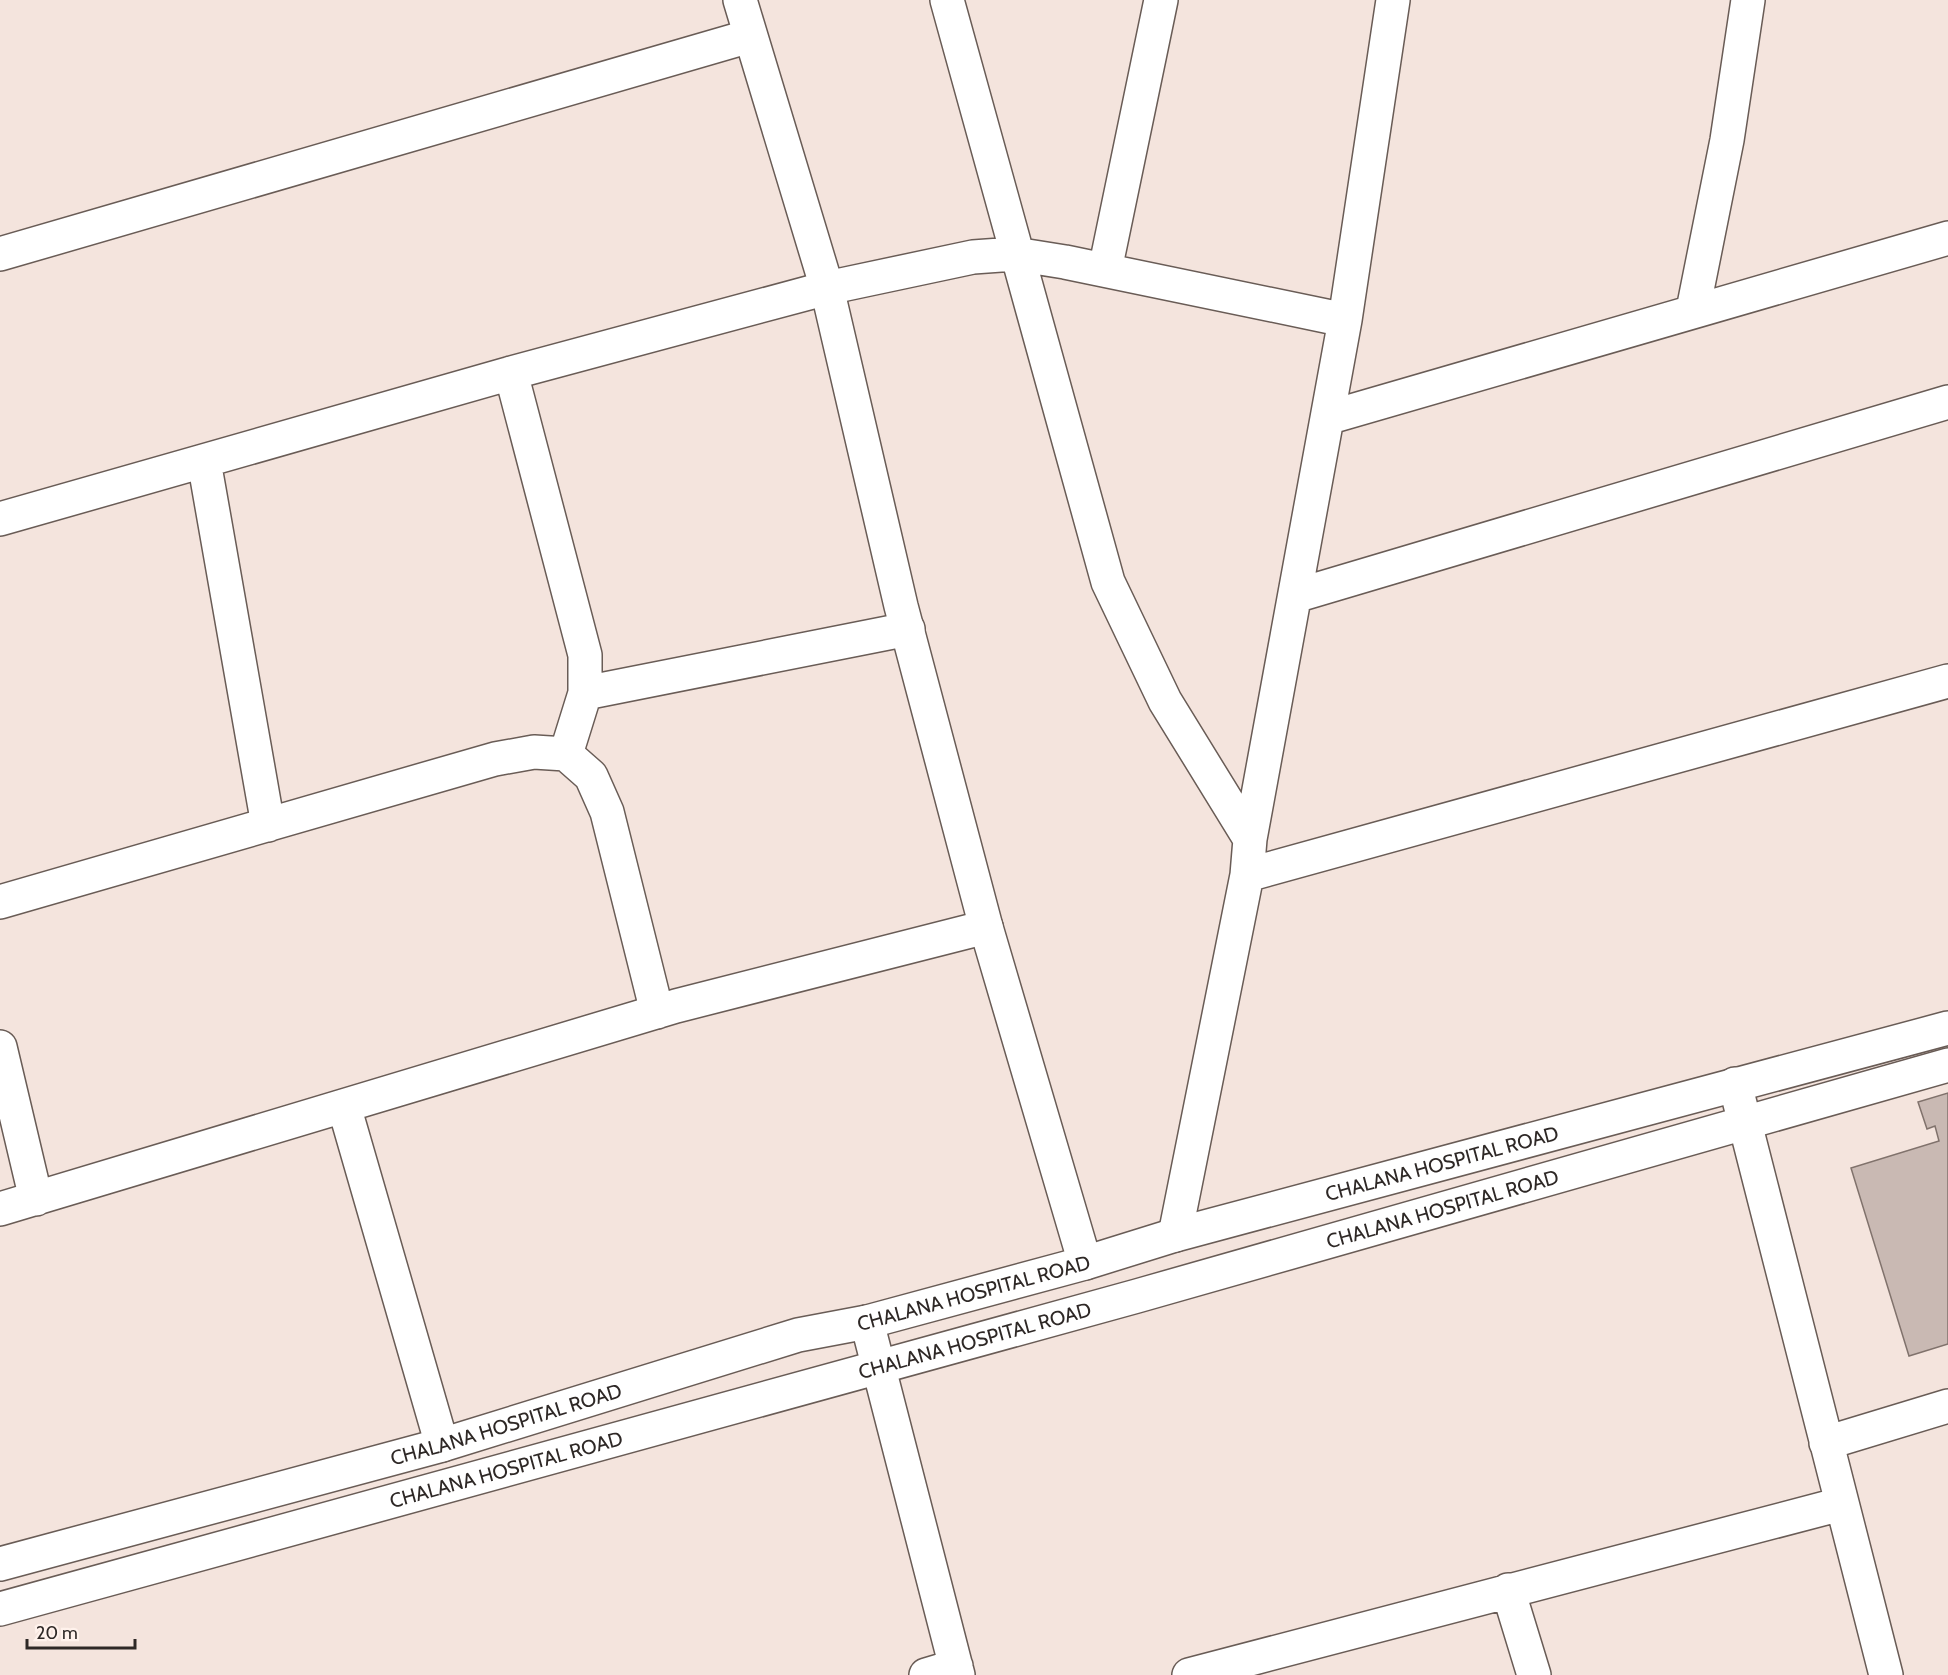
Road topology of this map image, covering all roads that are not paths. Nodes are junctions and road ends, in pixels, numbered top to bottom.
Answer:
1 (740, 0) edge
2 (946, 0) edge
3 (1161, 0) edge
4 (1392, 0) edge
5 (1748, 0) edge
6 (750, 36) junction
7 (1948, 238) edge
8 (0, 254) edge
9 (1015, 254) junction
10 (1104, 270) junction
11 (827, 288) junction
12 (1693, 310) junction
13 (1345, 320) junction
14 (511, 373) junction
15 (1948, 402) edge
16 (1327, 418) junction
17 (204, 461) junction
18 (0, 519) edge
19 (1295, 596) junction
20 (908, 629) junction
21 (1948, 681) edge
22 (585, 693) junction
23 (566, 754) junction
24 (268, 825) junction
25 (1250, 840) junction
26 (1247, 875) junction
27 (0, 902) edge
28 (986, 927) junction
29 (657, 1012) junction
30 (1948, 1028) edge
31 (0, 1047) edge
32 (1948, 1065) edge
33 (1735, 1084) junction
34 (344, 1106) junction
35 (1746, 1123) junction
36 (36, 1198) junction
37 (0, 1209) edge
38 (1175, 1235) junction
39 (1085, 1263) junction
40 (867, 1322) junction
41 (879, 1367) junction
42 (1948, 1406) edge
43 (1826, 1443) junction
44 (442, 1445) junction
45 (1841, 1504) junction
46 (0, 1564) edge
47 (1508, 1590) junction
48 (0, 1609) edge
49 (946, 1672) edge
50 (1189, 1675) edge
51 (1534, 1675) edge
52 (1886, 1675) edge

1 - 6 street
2 - 9 street
3 - 10 street
4 - 13 street
5 - 12 street
6 - 8 street
6 - 11 street
7 - 12 street
9 - 10 street
9 - 11 street
9 - 25 street
10 - 13 street
11 - 14 street
11 - 20 street
12 - 16 street
13 - 16 street
14 - 17 street
14 - 22 street
15 - 19 street
16 - 19 street
17 - 18 street
17 - 24 street
19 - 25 street
20 - 22 street
20 - 28 street
21 - 26 street
22 - 23 street
23 - 24 street
23 - 29 street
24 - 27 street
25 - 26 street
26 - 38 street
28 - 29 street
28 - 39 street
29 - 34 street
30 - 33 street, CHALANA HOSPITAL ROAD
31 - 36 street
32 - 35 street, CHALANA HOSPITAL ROAD
33 - 35 street
33 - 38 street, CHALANA HOSPITAL ROAD
34 - 36 street
34 - 44 street
35 - 41 street, CHALANA HOSPITAL ROAD
35 - 43 street
36 - 37 street
38 - 39 street, CHALANA HOSPITAL ROAD
39 - 40 street, CHALANA HOSPITAL ROAD
40 - 41 street
40 - 44 street, CHALANA HOSPITAL ROAD
41 - 48 street, CHALANA HOSPITAL ROAD
41 - 49 street
42 - 43 street
43 - 45 street
44 - 46 street, CHALANA HOSPITAL ROAD
45 - 47 street
45 - 52 street
47 - 50 street
47 - 51 street

